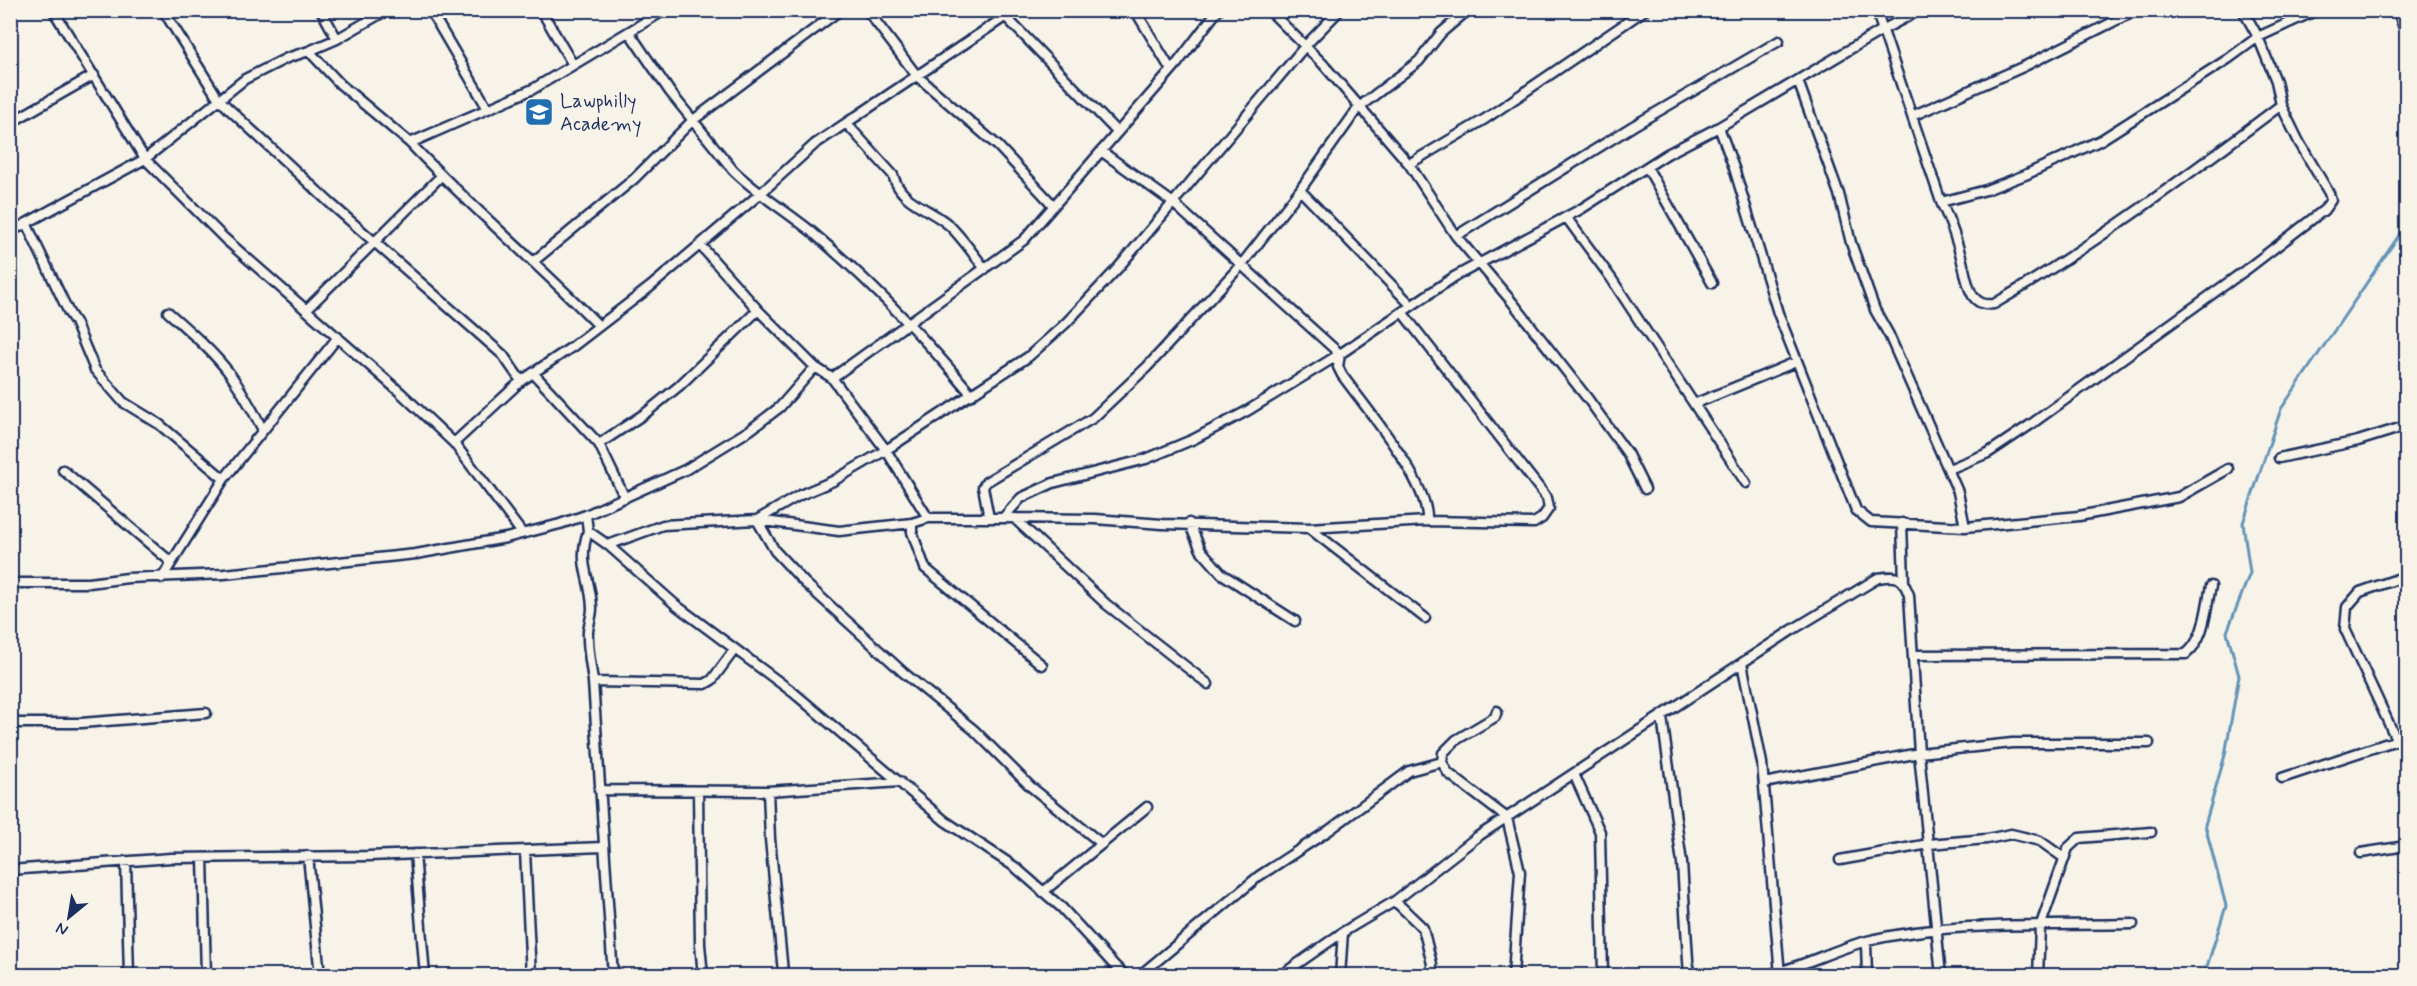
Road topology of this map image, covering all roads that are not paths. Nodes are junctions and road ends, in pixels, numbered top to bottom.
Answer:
1 (53, 10) edge
2 (163, 10) edge
3 (321, 10) edge
4 (387, 10) edge
5 (430, 10) edge
6 (541, 10) edge
7 (840, 10) edge
8 (867, 10) edge
9 (1015, 10) edge
10 (1135, 10) edge
11 (1218, 10) edge
12 (1269, 10) edge
13 (1340, 10) edge
14 (1468, 10) edge
15 (1645, 10) edge
16 (1876, 10) edge
17 (1920, 10) edge
18 (2137, 10) edge
19 (2244, 10) edge
20 (2317, 10) edge
21 (2399, 10) edge
22 (664, 11) edge
23 (1006, 17) junction
24 (1884, 29) junction
25 (2406, 29) edge
26 (629, 32) junction
27 (2258, 38) junction
28 (337, 39) junction
29 (1779, 41) dead end
30 (1306, 45) junction
31 (309, 51) junction
32 (573, 65) junction
33 (1171, 70) junction
34 (94, 75) junction
35 (917, 76) junction
36 (1798, 81) junction
37 (219, 98) junction
38 (2281, 105) junction
39 (1359, 107) junction
40 (488, 109) junction
41 (1912, 116) junction
42 (692, 121) junction
43 (10, 123) edge
44 (846, 123) junction
45 (1719, 127) junction
46 (1118, 132) junction
47 (410, 142) junction
48 (1101, 151) junction
49 (145, 159) junction
50 (1409, 164) junction
51 (1647, 167) junction
52 (441, 176) junction
53 (1300, 190) junction
54 (761, 193) junction
55 (1172, 202) junction
56 (1941, 202) junction
57 (1053, 205) junction
58 (1566, 217) junction
59 (27, 225) junction
60 (10, 232) edge
61 (1456, 236) junction
62 (375, 243) junction
63 (700, 245) junction
64 (534, 261) junction
65 (1242, 264) junction
66 (1479, 264) junction
67 (985, 269) junction
68 (1712, 282) dead end
69 (1411, 305) junction
70 (306, 310) junction
71 (758, 310) junction
72 (168, 312) dead end
73 (1402, 312) junction
74 (910, 324) junction
75 (599, 326) junction
76 (338, 337) junction
77 (1340, 354) junction
78 (1796, 362) junction
79 (815, 368) junction
80 (533, 374) junction
81 (832, 378) junction
82 (521, 381) junction
83 (972, 395) junction
84 (1694, 404) junction
85 (2406, 426) edge
86 (263, 430) junction
87 (454, 443) junction
88 (599, 444) junction
89 (886, 450) junction
90 (2279, 458) dead end
91 (1948, 469) junction
92 (2228, 469) dead end
93 (63, 470) dead end
94 (224, 479) junction
95 (1746, 483) dead end
96 (1646, 489) dead end
97 (625, 498) junction
98 (586, 515) junction
99 (928, 518) junction
100 (989, 518) junction
101 (1003, 518) junction
102 (1014, 518) junction
103 (757, 520) junction
104 (1427, 521) junction
105 (912, 523) junction
106 (1189, 523) junction
107 (1902, 523) junction
108 (1965, 527) junction
109 (1309, 528) junction
110 (588, 531) junction
111 (522, 533) junction
112 (608, 545) junction
113 (171, 562) junction
114 (2406, 576) edge
115 (162, 578) junction
116 (1904, 582) junction
117 (10, 583) edge
118 (2211, 586) dead end
119 (1425, 618) dead end
120 (1295, 621) dead end
121 (735, 649) junction
122 (1913, 655) junction
123 (1742, 663) junction
124 (1042, 665) dead end
125 (593, 682) junction
126 (1208, 684) dead end
127 (1497, 711) dead end
128 (206, 713) dead end
129 (1662, 717) junction
130 (10, 723) edge
131 (2406, 737) edge
132 (2397, 741) junction
133 (2149, 743) dead end
134 (1919, 753) junction
135 (1442, 762) junction
136 (1574, 774) junction
137 (2282, 778) dead end
138 (900, 782) junction
139 (1764, 783) junction
140 (599, 790) junction
141 (698, 791) junction
142 (768, 791) junction
143 (1147, 807) dead end
144 (1507, 818) junction
145 (2151, 832) dead end
146 (1102, 844) junction
147 (1929, 844) junction
148 (2406, 846) edge
149 (603, 847) junction
150 (525, 851) junction
151 (415, 854) junction
152 (2361, 854) dead end
153 (308, 856) junction
154 (203, 858) junction
155 (2064, 858) junction
156 (1840, 860) dead end
157 (126, 861) junction
158 (10, 870) edge
159 (1043, 892) junction
160 (1395, 901) junction
161 (2133, 924) dead end
162 (2040, 927) junction
163 (1937, 929) junction
164 (1343, 932) junction
165 (1866, 942) junction
166 (783, 972) dead end
167 (1780, 974) edge
168 (129, 975) edge
169 (206, 975) edge
170 (320, 975) edge
171 (425, 975) edge
172 (531, 975) edge
173 (613, 975) edge
174 (703, 975) edge
175 (1126, 975) edge
176 (1139, 975) edge
177 (1280, 975) edge
178 (1340, 975) edge
179 (1431, 975) edge
180 (1513, 975) edge
181 (1603, 975) edge
182 (1689, 975) edge
183 (1762, 975) edge
184 (1867, 975) edge
185 (1941, 975) edge
186 (2038, 975) edge

1 - 34 street
2 - 37 street
3 - 28 street
4 - 28 street
5 - 40 street
6 - 32 street
7 - 42 street
8 - 35 street
9 - 23 street
10 - 33 street
11 - 33 street
12 - 30 street
13 - 30 street
14 - 39 street
15 - 50 street
16 - 24 street
17 - 24 street
18 - 41 street
19 - 27 street
20 - 27 street
21 - 25 main road
22 - 26 street
23 - 35 street
23 - 46 street
24 - 36 street
24 - 41 street
26 - 32 street
26 - 42 street
27 - 38 street
27 - 56 street
28 - 31 street
29 - 61 street
30 - 39 street
30 - 55 street
31 - 37 street
31 - 47 street
32 - 40 street
33 - 46 street
34 - 43 street
34 - 49 street
35 - 44 street
35 - 57 street
36 - 45 street
36 - 91 street
37 - 49 street
37 - 62 street
38 - 56 street
38 - 91 street
39 - 50 street
39 - 53 street
40 - 47 street
41 - 56 street
42 - 54 street
42 - 64 street
44 - 54 street
44 - 67 street
45 - 51 street
45 - 78 street
46 - 48 street
47 - 52 street
48 - 55 street
48 - 57 street
49 - 59 street
49 - 70 street
50 - 61 street
51 - 58 street
51 - 68 street
52 - 62 street
52 - 64 street
53 - 65 street
53 - 69 street
54 - 63 street
54 - 74 street
55 - 65 street
55 - 83 street
57 - 67 street
58 - 66 street
58 - 84 street
59 - 60 street
59 - 94 street
61 - 66 street
62 - 70 street
62 - 82 street
63 - 71 street
63 - 75 street
64 - 75 street
65 - 77 street
65 - 100 street
66 - 69 street
66 - 96 street
67 - 74 street
69 - 73 street
70 - 76 street
71 - 79 street
71 - 88 street
72 - 86 street
73 - 77 street
73 - 104 street
74 - 81 street
74 - 83 street
75 - 80 street
76 - 86 street
76 - 87 street
77 - 101 street
77 - 104 street
78 - 84 street
78 - 107 street
79 - 81 street
79 - 97 street
80 - 82 street
80 - 88 street
81 - 89 street
82 - 87 street
83 - 89 street
84 - 95 street
85 - 90 street
86 - 94 street
87 - 111 street
88 - 97 street
89 - 99 street
89 - 103 street
91 - 108 street
92 - 108 street
93 - 113 street
94 - 113 street
97 - 98 street
98 - 110 street
98 - 111 street
99 - 100 street
99 - 105 street
100 - 101 street
101 - 102 street
102 - 106 street
102 - 126 street
103 - 105 street
103 - 112 street
103 - 146 street
104 - 109 street
105 - 124 street
106 - 109 street
106 - 120 street
107 - 108 street
107 - 116 street
109 - 119 street
110 - 112 street
110 - 125 street
111 - 115 street
112 - 121 street
113 - 115 street
114 - 132 street
115 - 117 street
116 - 122 street
116 - 123 street
118 - 122 street
121 - 125 street
121 - 138 street
122 - 134 street
123 - 129 street
123 - 139 street
125 - 140 street
127 - 135 street
128 - 130 street
129 - 136 street
129 - 182 street
131 - 132 street
132 - 137 street
133 - 134 street
134 - 139 street
134 - 147 street
135 - 144 street
135 - 176 street
136 - 144 street
136 - 181 street
138 - 142 street
138 - 159 street
139 - 167 street
140 - 141 street
140 - 149 street
141 - 142 street
141 - 174 street
142 - 166 street
143 - 146 street
144 - 160 street
144 - 180 street
145 - 155 street
146 - 159 street
147 - 155 street
147 - 156 street
147 - 163 street
148 - 152 street
149 - 150 street
149 - 173 street
150 - 151 street
150 - 172 street
151 - 153 street
151 - 171 street
153 - 154 street
153 - 170 street
154 - 157 street
154 - 169 street
155 - 162 street
157 - 158 street
157 - 168 street
159 - 175 street
160 - 164 street
160 - 179 street
161 - 162 street
162 - 163 street
162 - 186 street
163 - 165 street
163 - 185 street
164 - 177 street
164 - 178 street
165 - 167 street
165 - 184 street
167 - 183 street

